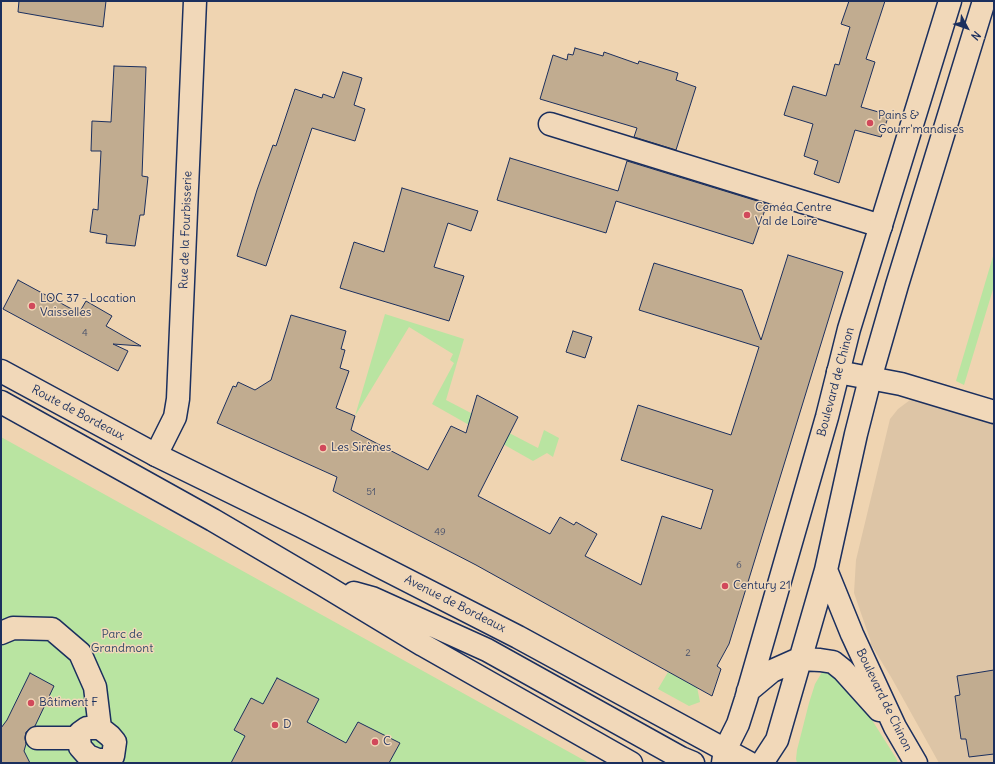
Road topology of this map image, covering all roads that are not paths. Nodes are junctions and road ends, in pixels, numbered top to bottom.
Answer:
1 (195, 1) edge
2 (950, 1) edge
3 (984, 1) edge
4 (550, 124) dead end
5 (881, 226) junction
6 (1, 371) edge
7 (838, 372) junction
8 (870, 379) junction
9 (1, 402) edge
10 (994, 412) edge
11 (156, 455) junction
12 (826, 570) junction
13 (322, 584) junction
14 (1, 633) edge
15 (799, 659) junction
16 (748, 691) junction
17 (895, 727) junction
18 (100, 728) junction
19 (37, 738) dead end
20 (79, 738) junction
21 (724, 756) edge
22 (98, 762) edge
23 (631, 763) edge
24 (693, 763) edge
25 (750, 763) edge
26 (762, 763) edge
27 (916, 763) edge

1 - 11 main road, Rue de la Fourbisserie
2 - 5 main road, Boulevard de Chinon
3 - 8 main road
4 - 5 main road
5 - 7 main road, Boulevard de Chinon
6 - 11 main road, Route de Bordeaux
7 - 8 main road
7 - 16 main road, Boulevard de Chinon
8 - 10 main road
8 - 12 main road
9 - 13 main road
11 - 21 main road, Avenue de Bordeaux
12 - 15 main road
12 - 17 main road, Boulevard de Chinon
13 - 23 main road
13 - 24 main road
14 - 18 main road
15 - 16 main road
15 - 17 main road
15 - 26 main road
16 - 21 main road, Boulevard de Chinon
17 - 27 main road, Boulevard de Chinon
18 - 20 main road
18 - 22 main road
19 - 20 main road
20 - 22 main road
21 - 25 main road, Avenue de Bordeaux

